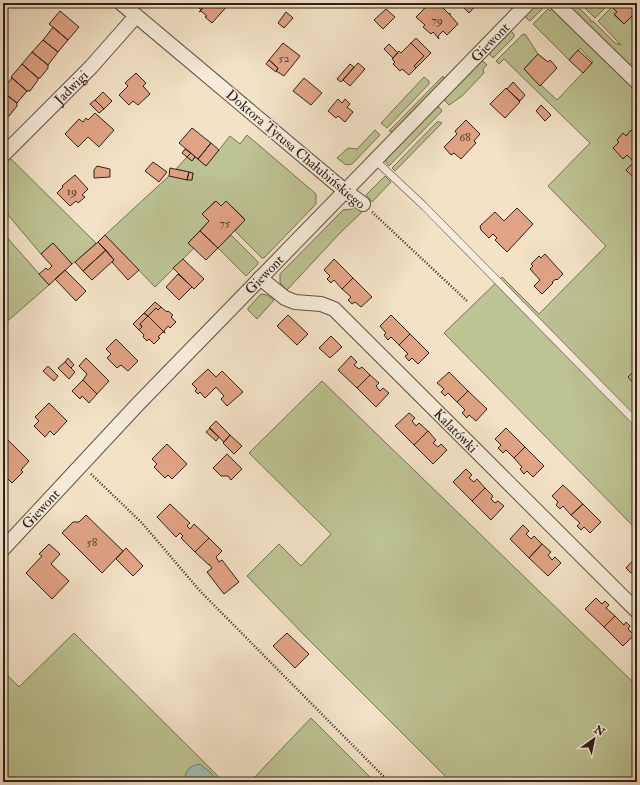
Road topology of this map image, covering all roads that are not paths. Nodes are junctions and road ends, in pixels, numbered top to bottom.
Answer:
1 (121, 3) edge
2 (528, 3) edge
3 (556, 3) edge
4 (136, 16) junction
5 (637, 82) edge
6 (3, 156) edge
7 (375, 160) junction
8 (345, 191) junction
9 (363, 204) road end
10 (260, 278) junction
11 (637, 423) edge
12 (3, 549) edge
13 (637, 611) edge

1 - 4 street, Doktora Tytusa Chałubińskiego
2 - 7 street, Giewont
3 - 5 street
4 - 6 street, Jadwigi
4 - 8 street, Doktora Tytusa Chałubińskiego
7 - 8 street, Giewont
7 - 11 lane
8 - 9 street, Doktora Tytusa Chałubińskiego
8 - 10 street, Giewont
10 - 12 street, Giewont
10 - 13 street, Kalatówki

